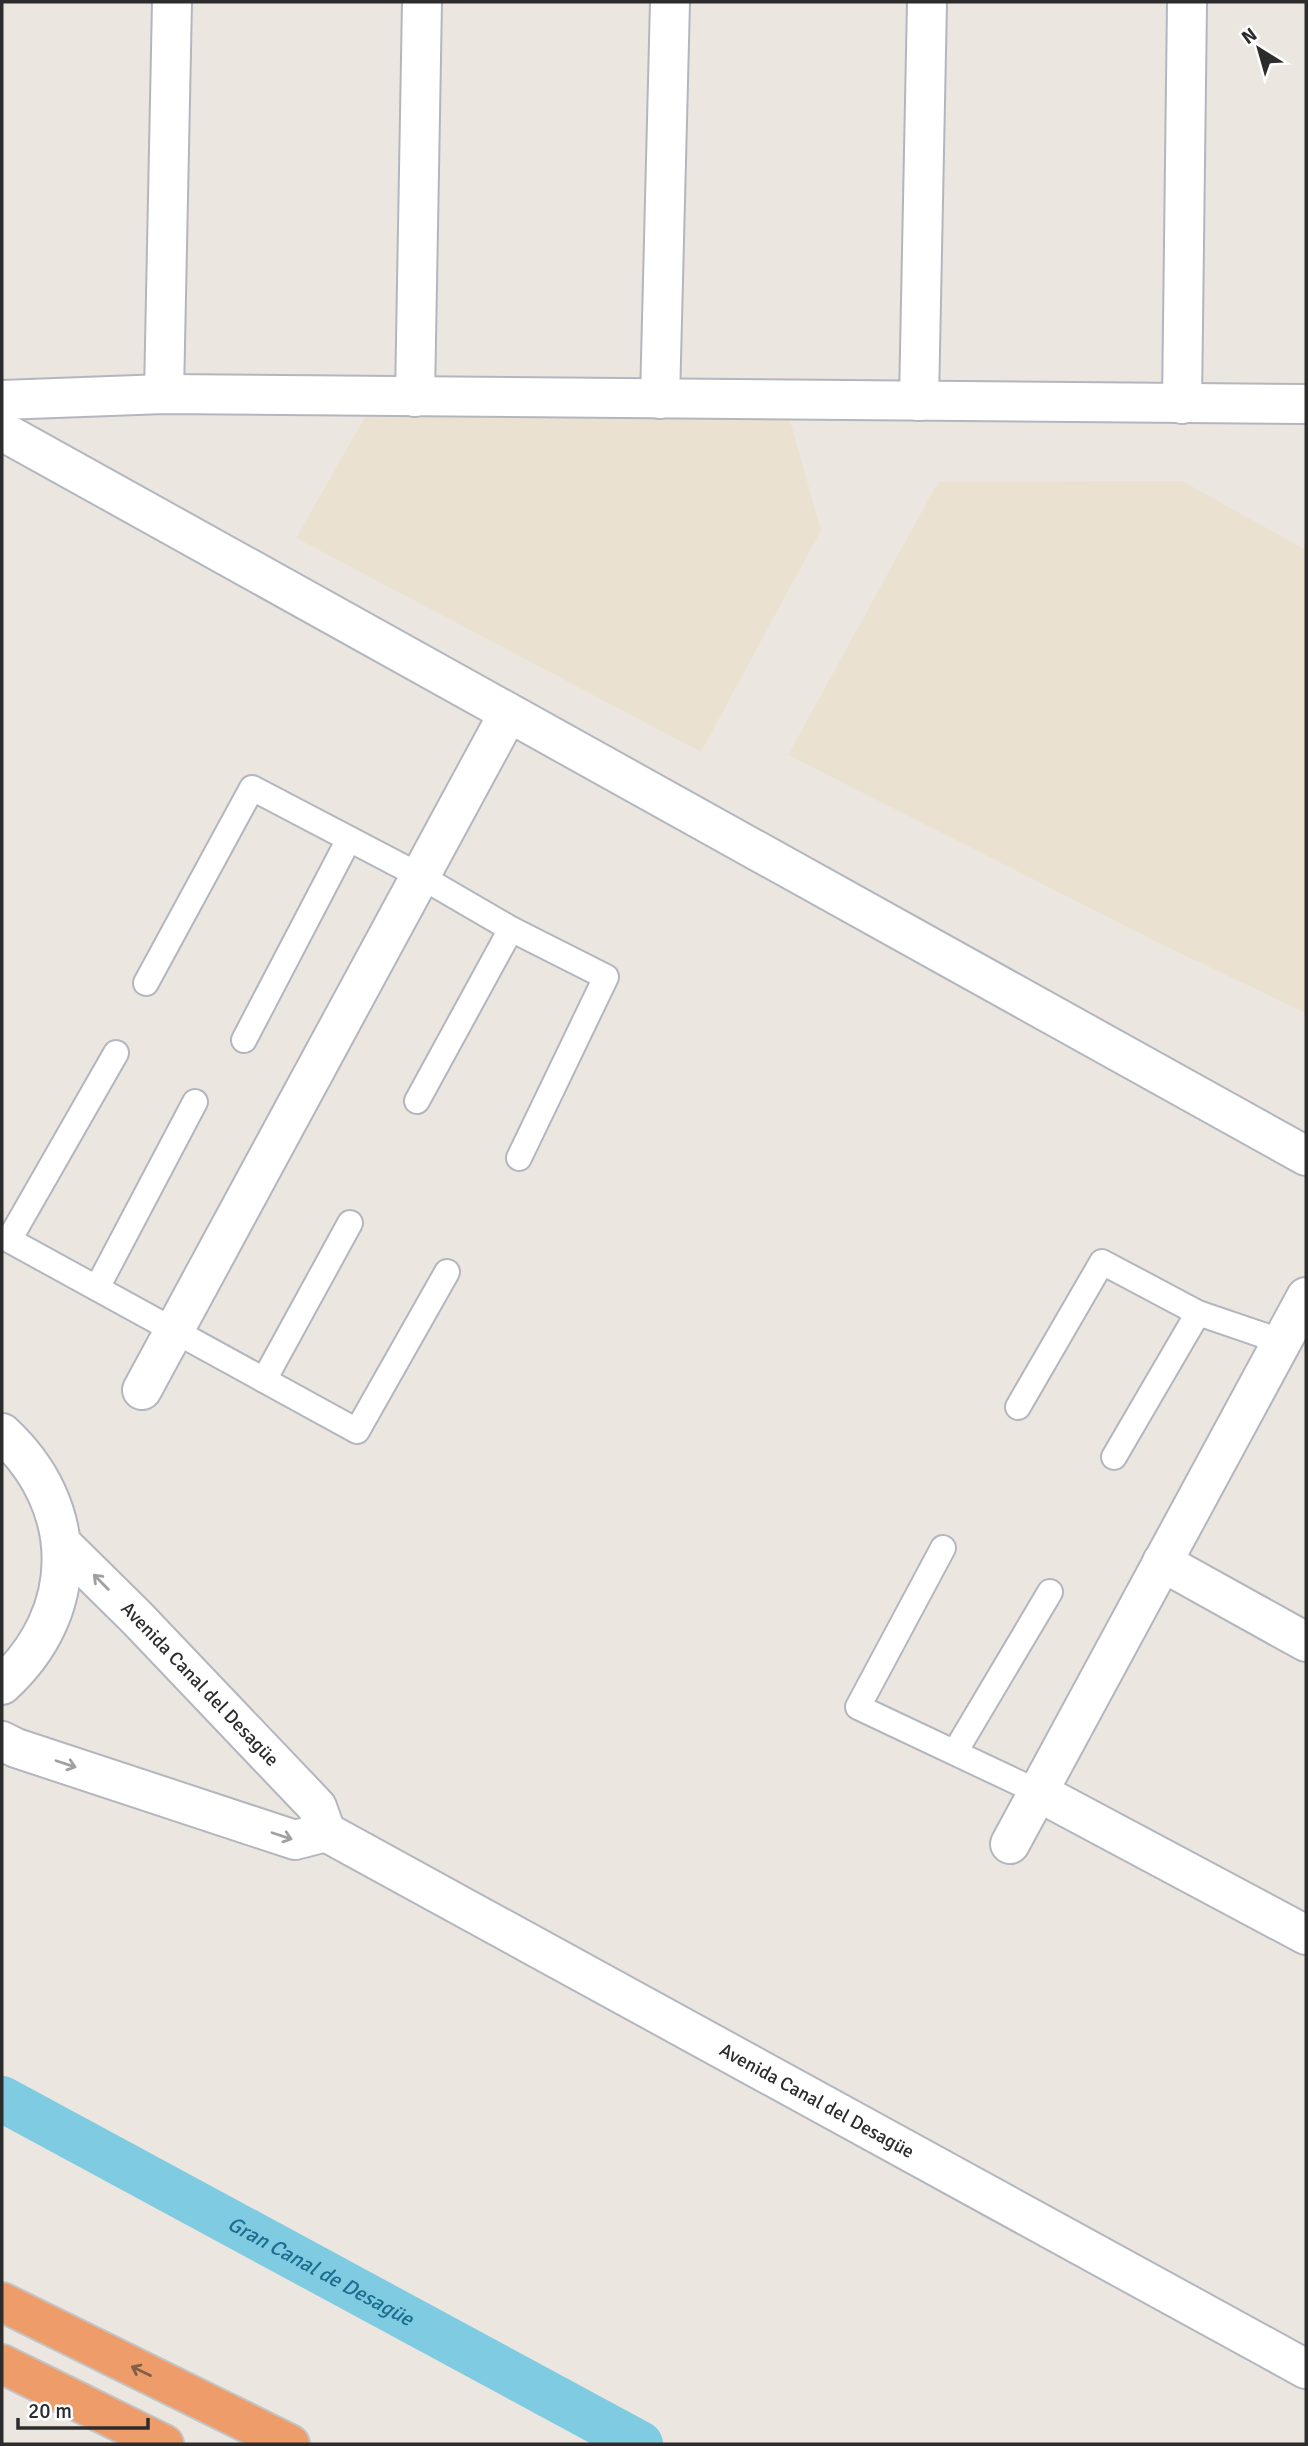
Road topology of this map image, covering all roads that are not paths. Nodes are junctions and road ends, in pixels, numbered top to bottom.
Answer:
1 (173, 2) edge
2 (422, 2) edge
3 (670, 2) edge
4 (927, 2) edge
5 (1187, 2) edge
6 (164, 394) junction
7 (415, 397) junction
8 (660, 399) junction
9 (2, 400) edge
10 (919, 401) junction
11 (1182, 404) junction
12 (1306, 404) edge
13 (2, 431) edge
14 (508, 714) junction
15 (349, 839) junction
16 (420, 876) junction
17 (511, 929) junction
18 (146, 983) dead end
19 (244, 1040) dead end
20 (116, 1053) dead end
21 (417, 1101) dead end
22 (195, 1102) dead end
23 (1306, 1156) edge
24 (519, 1158) dead end
25 (349, 1223) dead end
26 (447, 1272) dead end
27 (97, 1288) junction
28 (1306, 1297) edge
29 (1198, 1313) junction
30 (175, 1331) junction
31 (1294, 1348) edge
32 (264, 1380) junction
33 (142, 1390) dead end
34 (1018, 1407) dead end
35 (2, 1433) edge
36 (1114, 1457) dead end
37 (61, 1543) junction
38 (943, 1548) dead end
39 (1162, 1562) junction
40 (1050, 1592) dead end
41 (1306, 1642) edge
42 (2, 1685) edge
43 (2, 1741) edge
44 (955, 1752) junction
45 (1038, 1792) junction
46 (326, 1832) junction
47 (1010, 1844) dead end
48 (1306, 1935) edge
49 (2, 2302) edge
50 (2, 2364) edge
51 (1306, 2370) edge
52 (164, 2444) edge
53 (290, 2444) edge

1 - 6 street
2 - 7 street
3 - 8 street
4 - 10 street
5 - 11 street
6 - 7 street
6 - 9 street
7 - 8 street
8 - 10 street
10 - 11 street
11 - 12 street
13 - 14 street
14 - 16 street
14 - 23 street
15 - 16 lane
15 - 18 lane
15 - 19 lane
16 - 17 lane
16 - 30 street
17 - 21 lane
17 - 24 lane
20 - 27 lane
22 - 27 lane
25 - 32 lane
26 - 32 lane
27 - 30 lane
28 - 31 street
29 - 31 lane
29 - 34 lane
29 - 36 lane
30 - 32 lane
30 - 33 street
31 - 39 street
35 - 37 street
37 - 42 street
46 -> 37 street, Avenida Canal del Desagüe
38 - 44 lane
39 - 41 street
39 - 45 street
40 - 44 lane
43 -> 46 street
44 - 45 lane
45 - 47 street
45 - 48 street
46 - 51 street, Avenida Canal del Desagüe
53 -> 49 highway
50 - 52 highway

